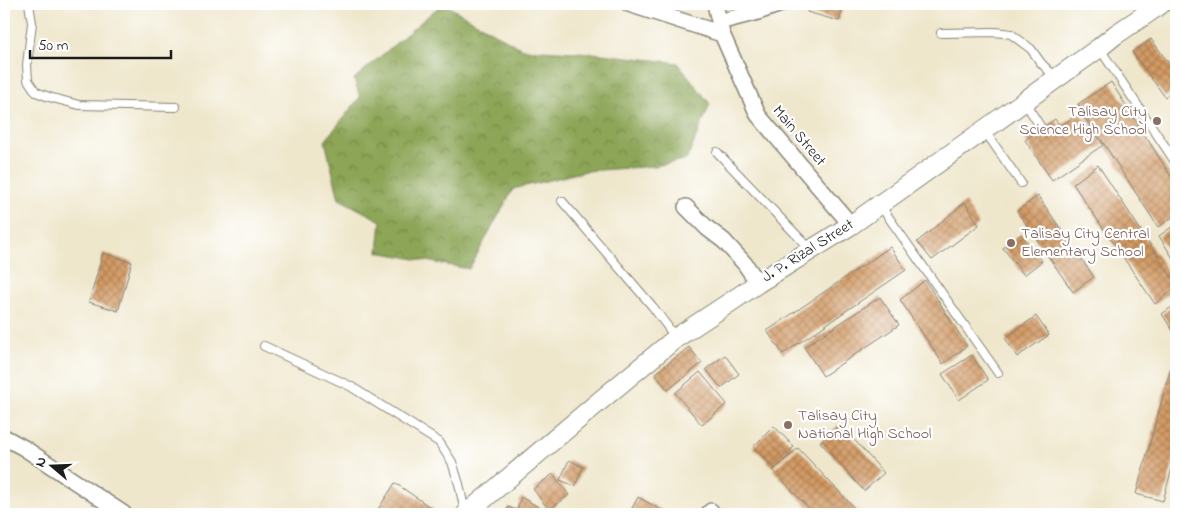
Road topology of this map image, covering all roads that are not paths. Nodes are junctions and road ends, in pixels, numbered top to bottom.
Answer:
1 (29, 4) edge
2 (629, 4) edge
3 (715, 4) edge
4 (781, 4) edge
5 (1161, 4) edge
6 (720, 28) junction
7 (941, 33) dead end
8 (1099, 48) junction
9 (1057, 78) junction
10 (1024, 101) junction
11 (176, 107) dead end
12 (1040, 126) dead end
13 (984, 130) junction
14 (717, 152) dead end
15 (1176, 163) edge
16 (1021, 183) dead end
17 (562, 201) dead end
18 (880, 205) junction
19 (686, 206) dead end
20 (851, 225) junction
21 (811, 250) junction
22 (758, 282) junction
23 (676, 338) junction
24 (264, 346) dead end
25 (998, 373) dead end
26 (4, 437) edge
27 (124, 514) edge
28 (466, 514) edge

1 - 11 lane
2 - 6 street
3 - 6 street, Main Street
4 - 6 street
5 - 8 street, J. P. Rizal Street
6 - 20 street, Main Street
7 - 9 lane
8 - 9 street, J. P. Rizal Street
8 - 15 lane
9 - 10 street, J. P. Rizal Street
10 - 12 lane
10 - 13 street, J. P. Rizal Street
13 - 16 lane
13 - 18 street, J. P. Rizal Street
14 - 21 lane
17 - 23 lane
18 - 20 street, J. P. Rizal Street
18 - 25 lane
19 - 22 street
20 - 21 street, J. P. Rizal Street
21 - 22 street, J. P. Rizal Street
22 - 23 street, J. P. Rizal Street
23 - 28 street, J. P. Rizal Street
24 - 28 lane
26 - 27 street

